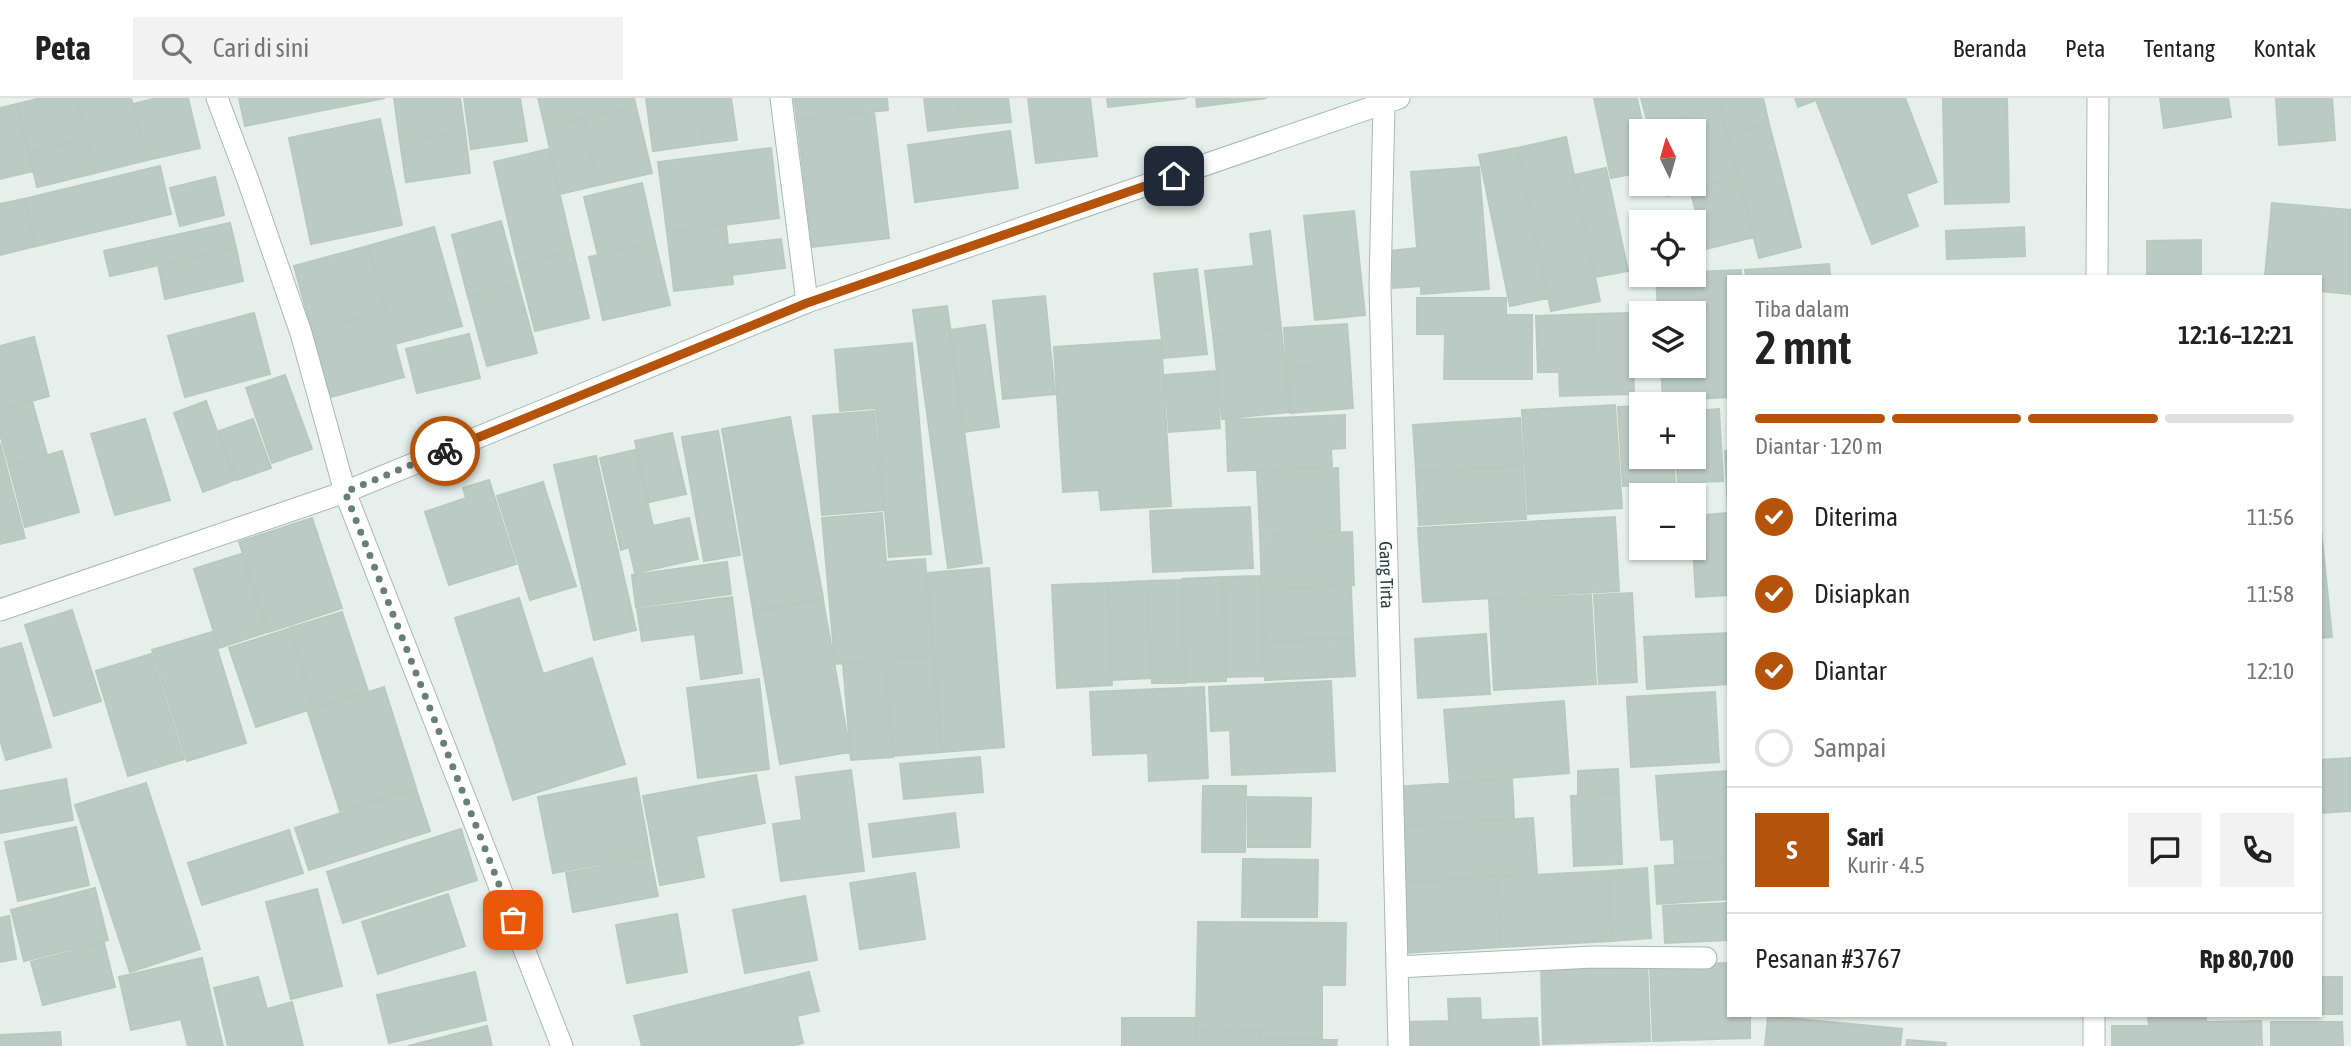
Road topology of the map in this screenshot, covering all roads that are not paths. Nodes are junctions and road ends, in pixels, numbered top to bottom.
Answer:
1 (217, 98) edge
2 (781, 98) edge
3 (2098, 98) edge
4 (1392, 101) edge
5 (2097, 275) edge
6 (807, 303) junction
7 (345, 492) junction
8 (0, 610) edge
9 (1706, 958) dead end
10 (1397, 967) junction
11 (2094, 1017) edge
12 (562, 1046) edge
13 (1399, 1046) edge
14 (2094, 1046) edge

1 - 7 street
2 - 6 street
3 - 5 street
4 - 6 street
4 - 10 street, Gang Tirta
6 - 7 street
7 - 8 street
7 - 12 street
9 - 10 street
10 - 13 street, Gang Tirta
11 - 14 street

